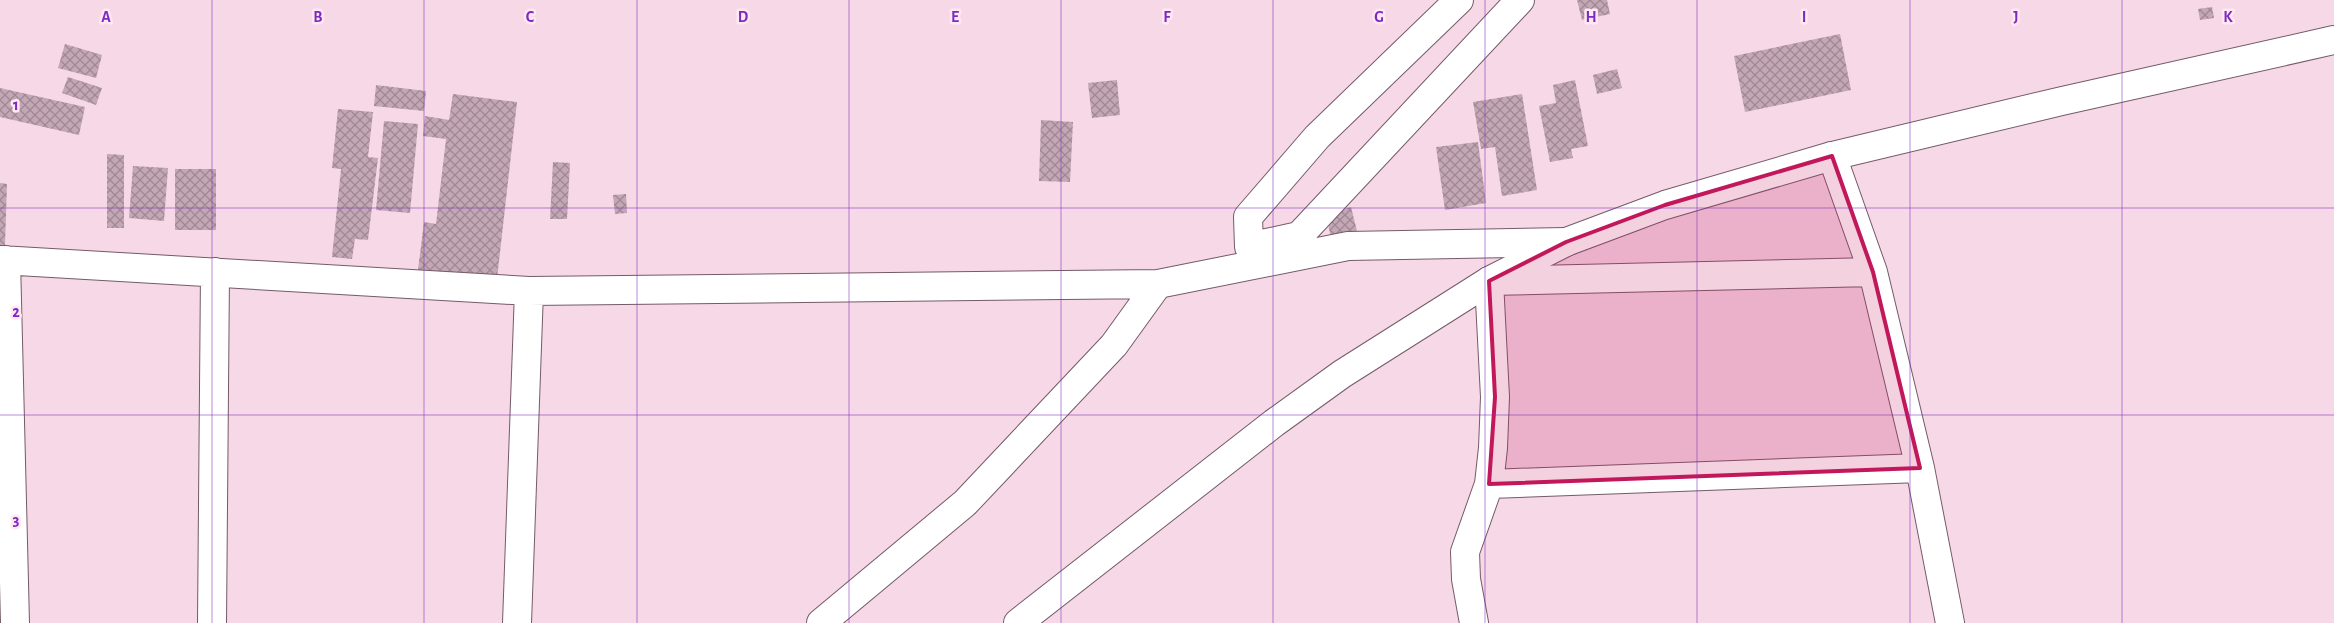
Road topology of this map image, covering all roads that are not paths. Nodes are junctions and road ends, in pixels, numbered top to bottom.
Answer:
1 (1459, 0) edge
2 (1520, 0) edge
3 (2334, 40) edge
4 (1832, 156) junction
5 (1566, 242) junction
6 (1249, 247) junction
7 (3, 260) edge
8 (1224, 270) junction
9 (216, 272) junction
10 (1874, 272) junction
11 (1489, 280) junction
12 (1158, 284) junction
13 (529, 291) junction
14 (1920, 468) junction
15 (1489, 484) junction
16 (15, 623) edge
17 (212, 623) edge
18 (517, 623) edge
19 (821, 623) edge
20 (1018, 623) edge
21 (1474, 623) edge
22 (1950, 623) edge

1 - 6 street
2 - 6 street
3 - 4 street
4 - 5 street
4 - 10 street
5 - 8 street
5 - 11 street
6 - 8 street
7 - 9 street
7 - 16 street
8 - 12 street
9 - 13 street
9 - 17 street
10 - 11 street
10 - 14 street
11 - 15 street
11 - 20 street
12 - 13 street
12 - 19 street
13 - 18 street
14 - 15 street
14 - 22 street
15 - 21 street

